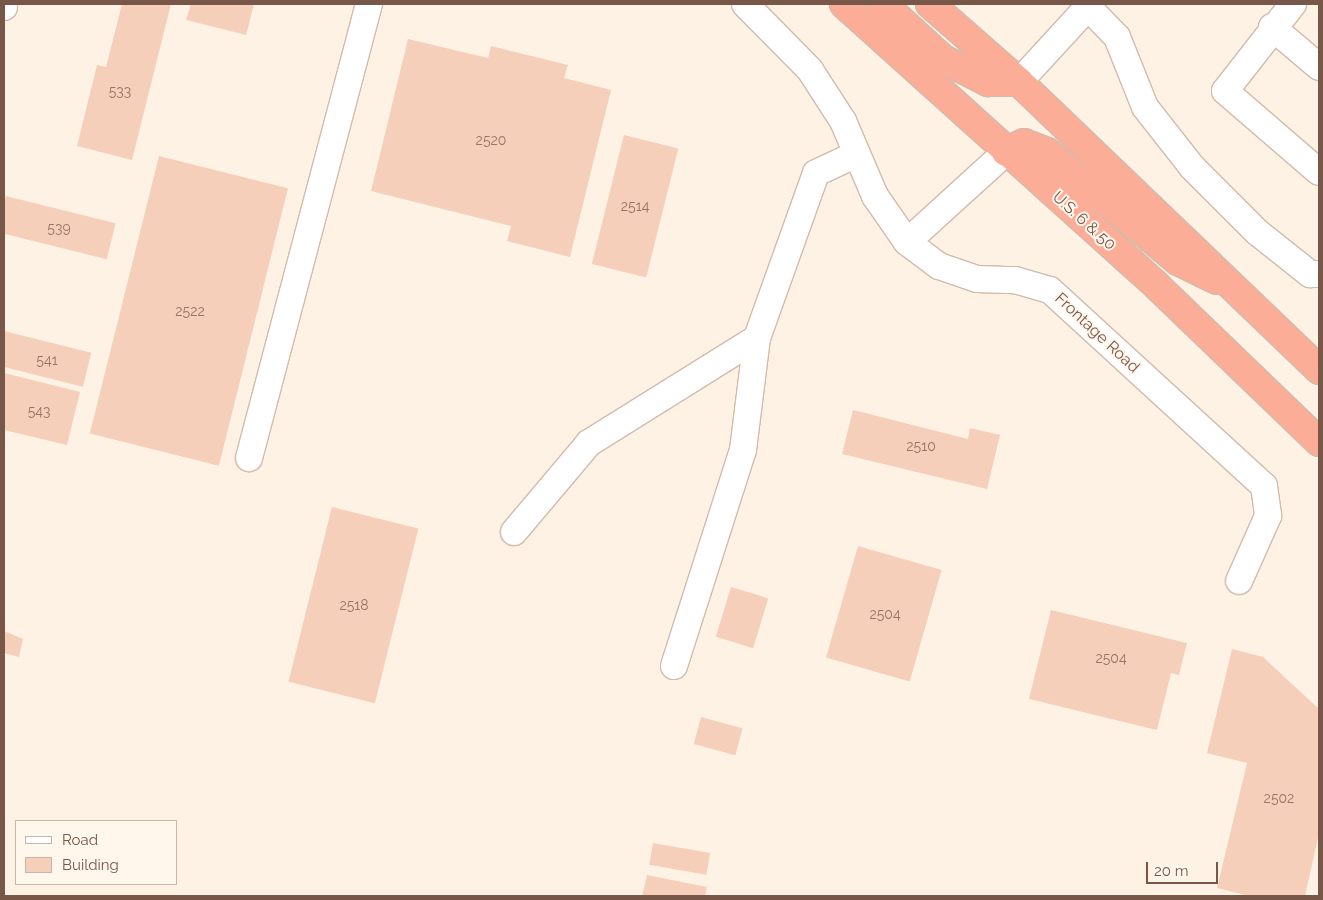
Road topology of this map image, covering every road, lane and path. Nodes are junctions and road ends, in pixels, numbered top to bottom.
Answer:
1 (368, 4) edge
2 (745, 4) edge
3 (844, 4) edge
4 (883, 4) edge
5 (930, 4) edge
6 (1293, 4) edge
7 (1086, 5) edge
8 (1272, 27) junction
9 (1319, 67) edge
10 (1019, 82) junction
11 (1006, 152) junction
12 (857, 154) junction
13 (1319, 172) edge
14 (907, 242) junction
15 (1319, 274) edge
16 (1239, 290) junction
17 (757, 338) junction
18 (1319, 370) edge
19 (1319, 442) edge
20 (249, 458) dead end
21 (514, 532) dead end
22 (1239, 581) dead end
23 (674, 666) dead end

1 - 20 street
2 - 12 street, Frontage Road
3 - 11 highway, U.S. 6 & 50
4 - 10 highway
5 - 10 highway
6 - 8 street
7 - 10 street
7 - 15 street
8 - 9 street
8 - 13 street
10 - 16 highway
11 - 14 street
11 - 16 highway
11 - 19 highway, U.S. 6 & 50
12 - 14 street, Frontage Road
12 - 17 street
14 - 22 street, Frontage Road
16 - 18 highway
17 - 21 street
17 - 23 street

